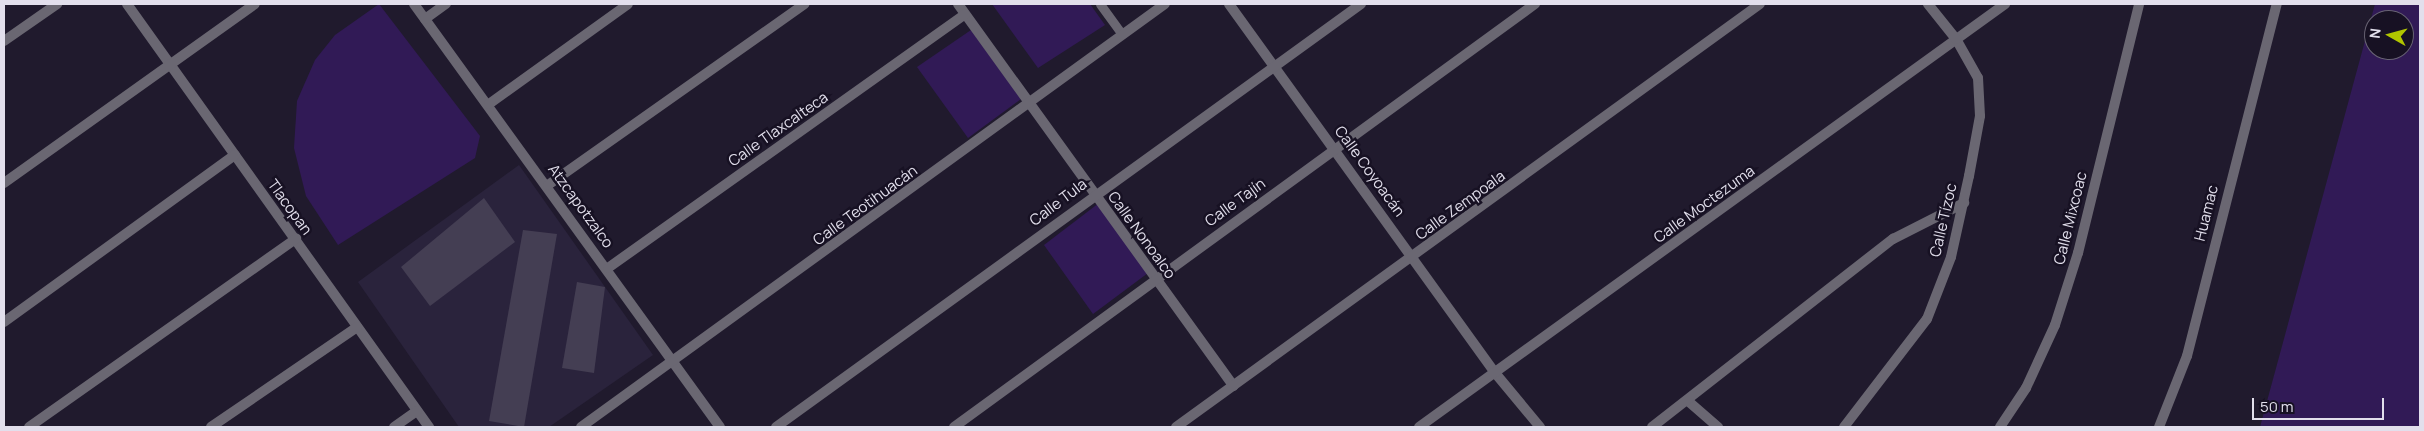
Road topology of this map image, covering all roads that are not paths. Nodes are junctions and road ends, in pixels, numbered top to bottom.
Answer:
1 (57, 4) edge
2 (127, 4) edge
3 (255, 4) edge
4 (414, 4) edge
5 (446, 4) edge
6 (628, 4) edge
7 (805, 4) edge
8 (958, 4) edge
9 (1100, 4) edge
10 (1165, 4) edge
11 (1229, 4) edge
12 (1361, 4) edge
13 (1535, 4) edge
14 (1760, 4) edge
15 (1928, 4) edge
16 (2005, 4) edge
17 (2139, 4) edge
18 (2276, 4) edge
19 (965, 14) junction
20 (425, 19) junction
21 (1122, 34) junction
22 (1956, 39) junction
23 (4, 41) edge
24 (171, 63) junction
25 (1274, 67) junction
26 (489, 104) junction
27 (1031, 105) junction
28 (1335, 148) junction
29 (235, 155) junction
30 (4, 184) edge
31 (548, 185) junction
32 (1094, 194) junction
33 (1964, 203) junction
34 (296, 239) junction
35 (1414, 257) junction
36 (608, 268) junction
37 (1154, 279) junction
38 (4, 322) edge
39 (357, 327) junction
40 (674, 361) junction
41 (1496, 374) junction
42 (1234, 386) junction
43 (1688, 401) junction
44 (417, 411) junction
45 (30, 427) edge
46 (211, 427) edge
47 (394, 427) edge
48 (430, 427) edge
49 (581, 427) edge
50 (720, 427) edge
51 (776, 427) edge
52 (954, 427) edge
53 (1176, 427) edge
54 (1419, 427) edge
55 (1540, 427) edge
56 (1652, 427) edge
57 (1718, 427) edge
58 (1844, 427) edge
59 (2000, 427) edge
60 (2159, 427) edge

1 - 23 street
2 - 24 street, Tlacopan
3 - 24 street
4 - 20 street, Atzcapotzalco
5 - 20 street
6 - 26 street
7 - 31 street
8 - 19 street, Calle Nonoalco
9 - 21 lane
10 - 21 street, Calle Teotihuacán
11 - 25 street, Calle Coyoacán
12 - 25 street, Calle Tula
13 - 28 street, Calle Tajín
14 - 35 street, Calle Zempoala
15 - 22 street, Calle Tízoc
16 - 22 street, Calle Moctezuma
17 - 59 street, Calle Mixcoac
18 - 60 street, Huamac
19 - 27 street, Calle Nonoalco
19 - 36 street, Calle Tlaxcalteca
20 - 26 street, Atzcapotzalco
21 - 27 street, Calle Teotihuacán
22 - 33 street, Calle Tízoc
22 - 41 street, Calle Moctezuma
24 - 29 street, Tlacopan
24 - 30 street
25 - 28 street, Calle Coyoacán
25 - 32 street, Calle Tula
26 - 31 street, Atzcapotzalco
27 - 32 street, Calle Nonoalco
27 - 40 street, Calle Teotihuacán
28 - 35 street, Calle Coyoacán
28 - 37 street, Calle Tajín
29 - 34 street, Tlacopan
29 - 38 street
31 - 36 street, Atzcapotzalco
32 - 37 street, Calle Nonoalco
32 - 51 street, Calle Tula
33 - 43 street
33 - 58 street, Calle Tízoc
34 - 39 street, Tlacopan
34 - 45 street
35 - 41 street, Calle Coyoacán
35 - 42 street, Calle Zempoala
36 - 40 street, Atzcapotzalco
37 - 42 street, Calle Nonoalco
37 - 52 street, Calle Tajín
39 - 44 street, Tlacopan
39 - 46 street
40 - 49 street, Calle Teotihuacán
40 - 50 street, Atzcapotzalco
41 - 54 street, Calle Moctezuma
41 - 55 street, Calle Coyoacán
42 - 53 street, Calle Zempoala
43 - 56 street
43 - 57 street
44 - 47 street
44 - 48 street, Tlacopan

